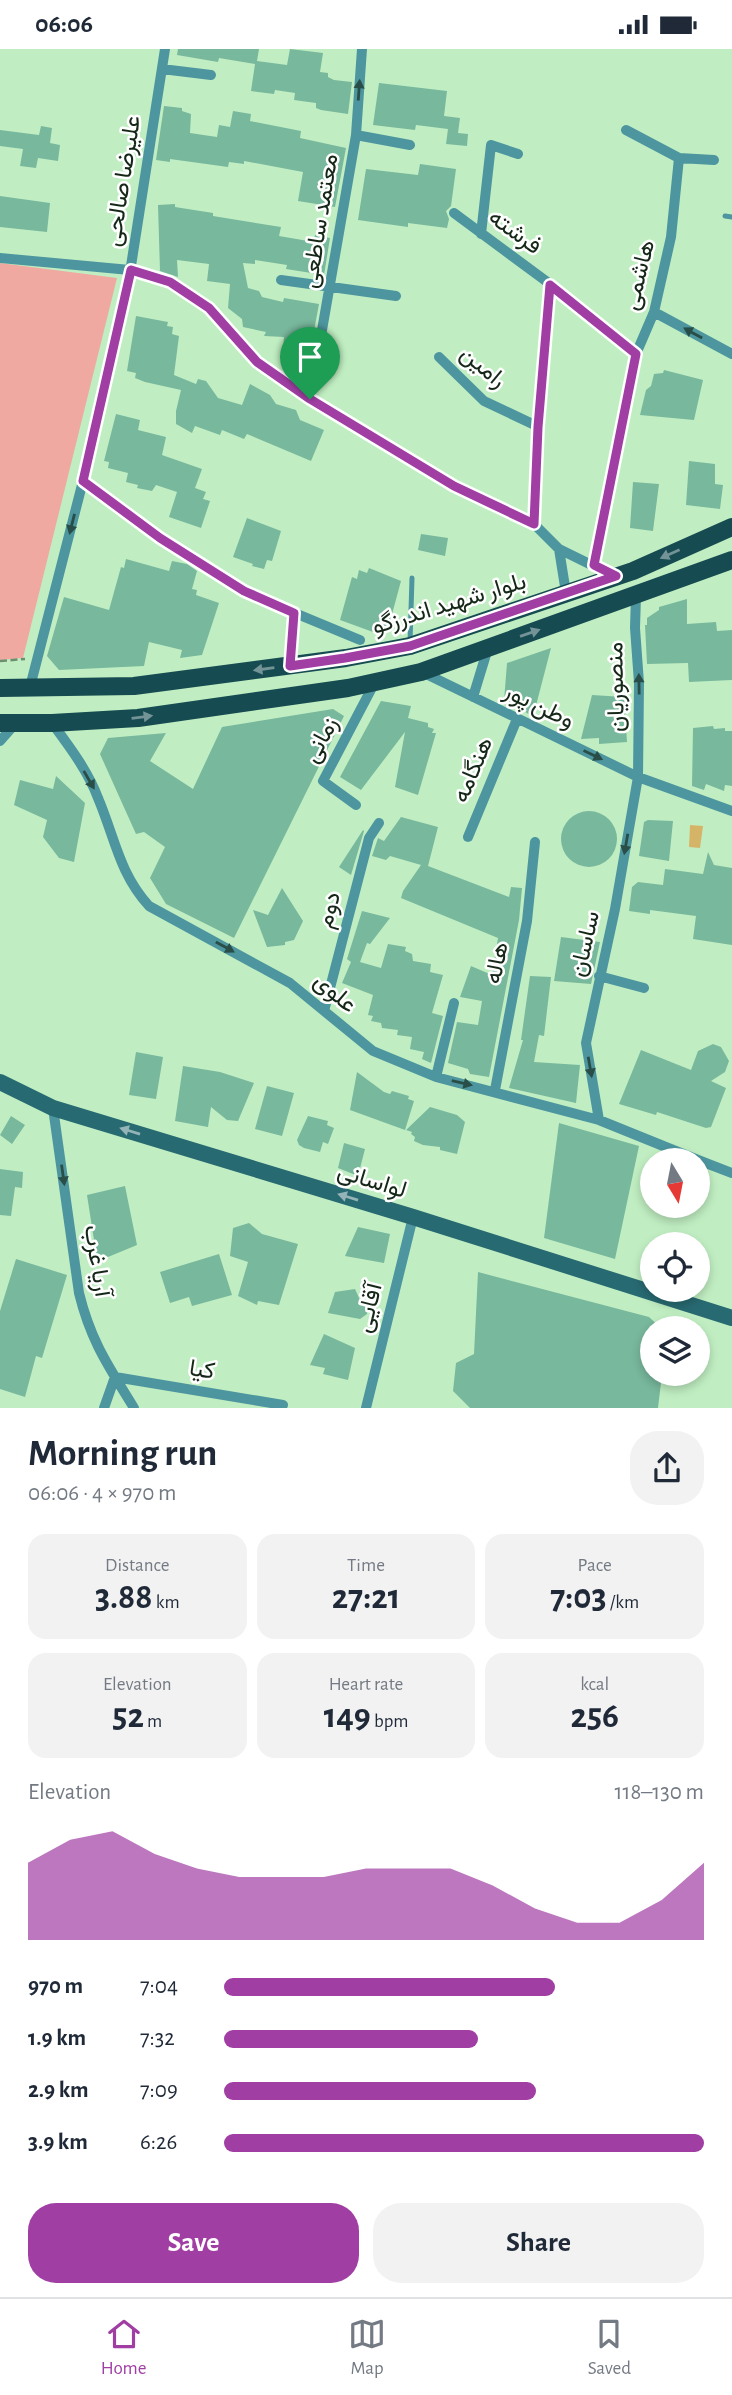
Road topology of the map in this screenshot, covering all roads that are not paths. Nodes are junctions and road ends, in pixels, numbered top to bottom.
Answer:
1 (165, 49) edge
2 (360, 49) edge
3 (162, 69) junction
4 (211, 75) dead end
5 (626, 130) dead end
6 (356, 135) junction
7 (410, 145) dead end
8 (518, 154) dead end
9 (678, 158) junction
10 (714, 160) dead end
11 (454, 213) dead end
12 (725, 216) dead end
13 (732, 217) edge
14 (481, 234) junction
15 (0, 258) edge
16 (131, 270) junction
17 (281, 280) dead end
18 (550, 285) junction
19 (331, 286) junction
20 (396, 296) dead end
21 (654, 312) junction
22 (636, 354) junction
23 (732, 354) edge
24 (439, 357) dead end
25 (310, 399) junction
26 (538, 427) junction
27 (83, 481) junction
28 (534, 524) junction
29 (732, 527) edge
30 (559, 549) junction
31 (732, 560) edge
32 (594, 565) junction
33 (616, 576) junction
34 (412, 578) dead end
35 (566, 593) junction
36 (636, 596) junction
37 (294, 613) junction
38 (359, 640) dead end
39 (410, 646) junction
40 (488, 648) junction
41 (290, 666) junction
42 (421, 672) junction
43 (375, 682) junction
44 (30, 687) junction
45 (0, 688) edge
46 (473, 697) junction
47 (517, 719) junction
48 (51, 723) junction
49 (8, 724) edge
50 (0, 741) edge
51 (638, 777) junction
52 (356, 805) dead end
53 (732, 811) edge
54 (379, 823) dead end
55 (468, 837) dead end
56 (535, 842) dead end
57 (599, 976) junction
58 (644, 988) dead end
59 (454, 1003) dead end
60 (324, 1011) junction
61 (436, 1077) junction
62 (0, 1082) edge
63 (495, 1090) junction
64 (53, 1108) junction
65 (599, 1119) junction
66 (669, 1148) edge
67 (710, 1165) edge
68 (732, 1173) edge
69 (413, 1217) junction
70 (732, 1318) edge
71 (115, 1377) junction
72 (283, 1405) dead end
73 (104, 1408) edge
74 (134, 1408) edge
75 (366, 1408) edge

1 - 3 street, علیرضا صالحی
6 -> 2 street, معتمد ساطعی
3 - 4 street
3 - 16 street, علیرضا صالحی
5 - 9 street
6 - 7 street
6 - 19 street, معتمد ساطعی
8 - 14 street
9 - 10 street
9 - 21 street, هاشمی
11 - 14 street, فرشته
12 - 13 lane
14 - 18 street, فرشته
15 - 16 street
16 - 25 street
16 - 27 street, علیرضا صالحی
17 - 19 street
18 - 22 street, فرشته
18 - 26 street, فرشته
19 - 20 street
19 - 25 street, معتمد ساطعی
21 - 22 street, هاشمی
23 -> 21 street
22 - 32 street, هاشمی
24 - 26 street, رامین
25 - 28 street
26 - 28 street, فرشته
27 - 37 street
27 -> 44 street, علیرضا صالحی
28 - 30 street
29 -> 33 main road, بلوار شهید اندرزگو
30 - 32 street
30 - 35 street
31 - 36 main road
32 - 33 street
33 - 35 main road, بلوار شهید اندرزگو
34 - 39 lane
35 - 39 main road, بلوار شهید اندرزگو
40 -> 36 main road
51 -> 36 street, منصوریان
37 - 38 street
37 - 41 street
39 - 41 main road, بلوار شهید اندرزگو
40 - 42 main road
40 - 46 street
41 -> 44 main road, بلوار شهید اندرزگو
42 - 43 main road
42 - 46 street, وطن پور
48 -> 43 main road
43 - 52 street, زمانی
44 - 45 main road, بلوار شهید اندرزگو
46 - 47 street, وطن پور
47 -> 51 street, وطن پور
47 - 55 street, هنگامه
48 - 49 main road
48 -> 60 street, علوی
49 - 50 street
51 - 53 street, وطن پور
51 -> 57 street, ساسان
54 - 60 street, دوم
56 - 63 street, هاله
57 - 58 street
57 -> 65 street, ساسان
59 - 61 street
60 - 61 street, علوی
61 -> 63 street, علوی
62 - 64 main road, لواسانی
63 - 65 street, علوی
69 -> 64 main road, لواسانی
64 -> 71 street, آریا غرب
65 - 66 street, علوی
67 - 68 street, علوی
69 - 70 main road, لواسانی
69 - 75 street, آقایی
71 - 72 street, کیا
71 - 73 street
71 - 74 street, آریا غرب

